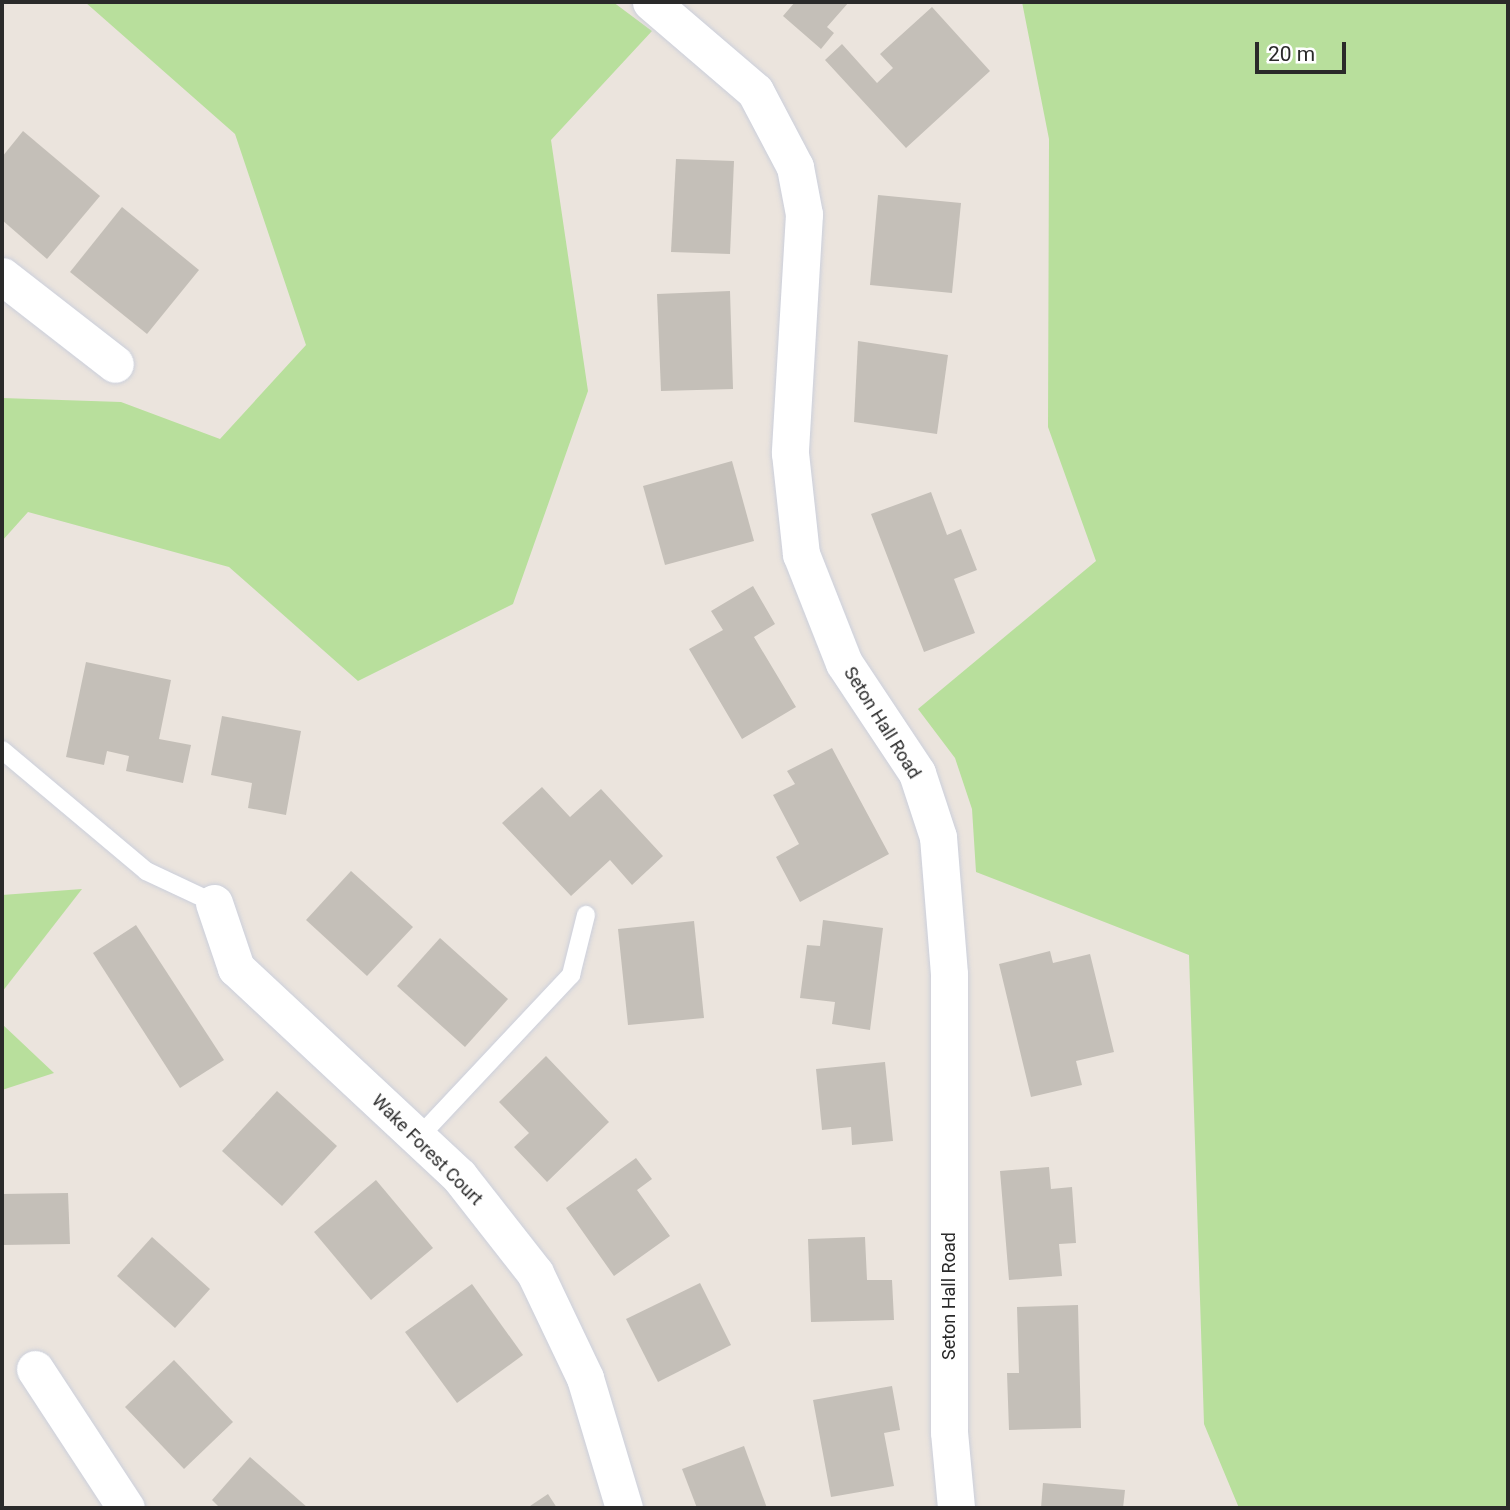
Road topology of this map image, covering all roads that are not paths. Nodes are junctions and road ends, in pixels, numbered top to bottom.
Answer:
1 (651, 2) edge
2 (2, 276) edge
3 (115, 365) dead end
4 (2, 750) edge
5 (214, 903) joint
6 (586, 915) dead end
7 (418, 1138) junction
8 (35, 1369) dead end
9 (126, 1508) edge
10 (624, 1508) edge
11 (956, 1508) edge

1 - 11 street, Seton Hall Road
2 - 3 street
4 - 5 lane
5 - 7 street, Wake Forest Court
6 - 7 lane
7 - 10 street, Wake Forest Court
8 - 9 street

